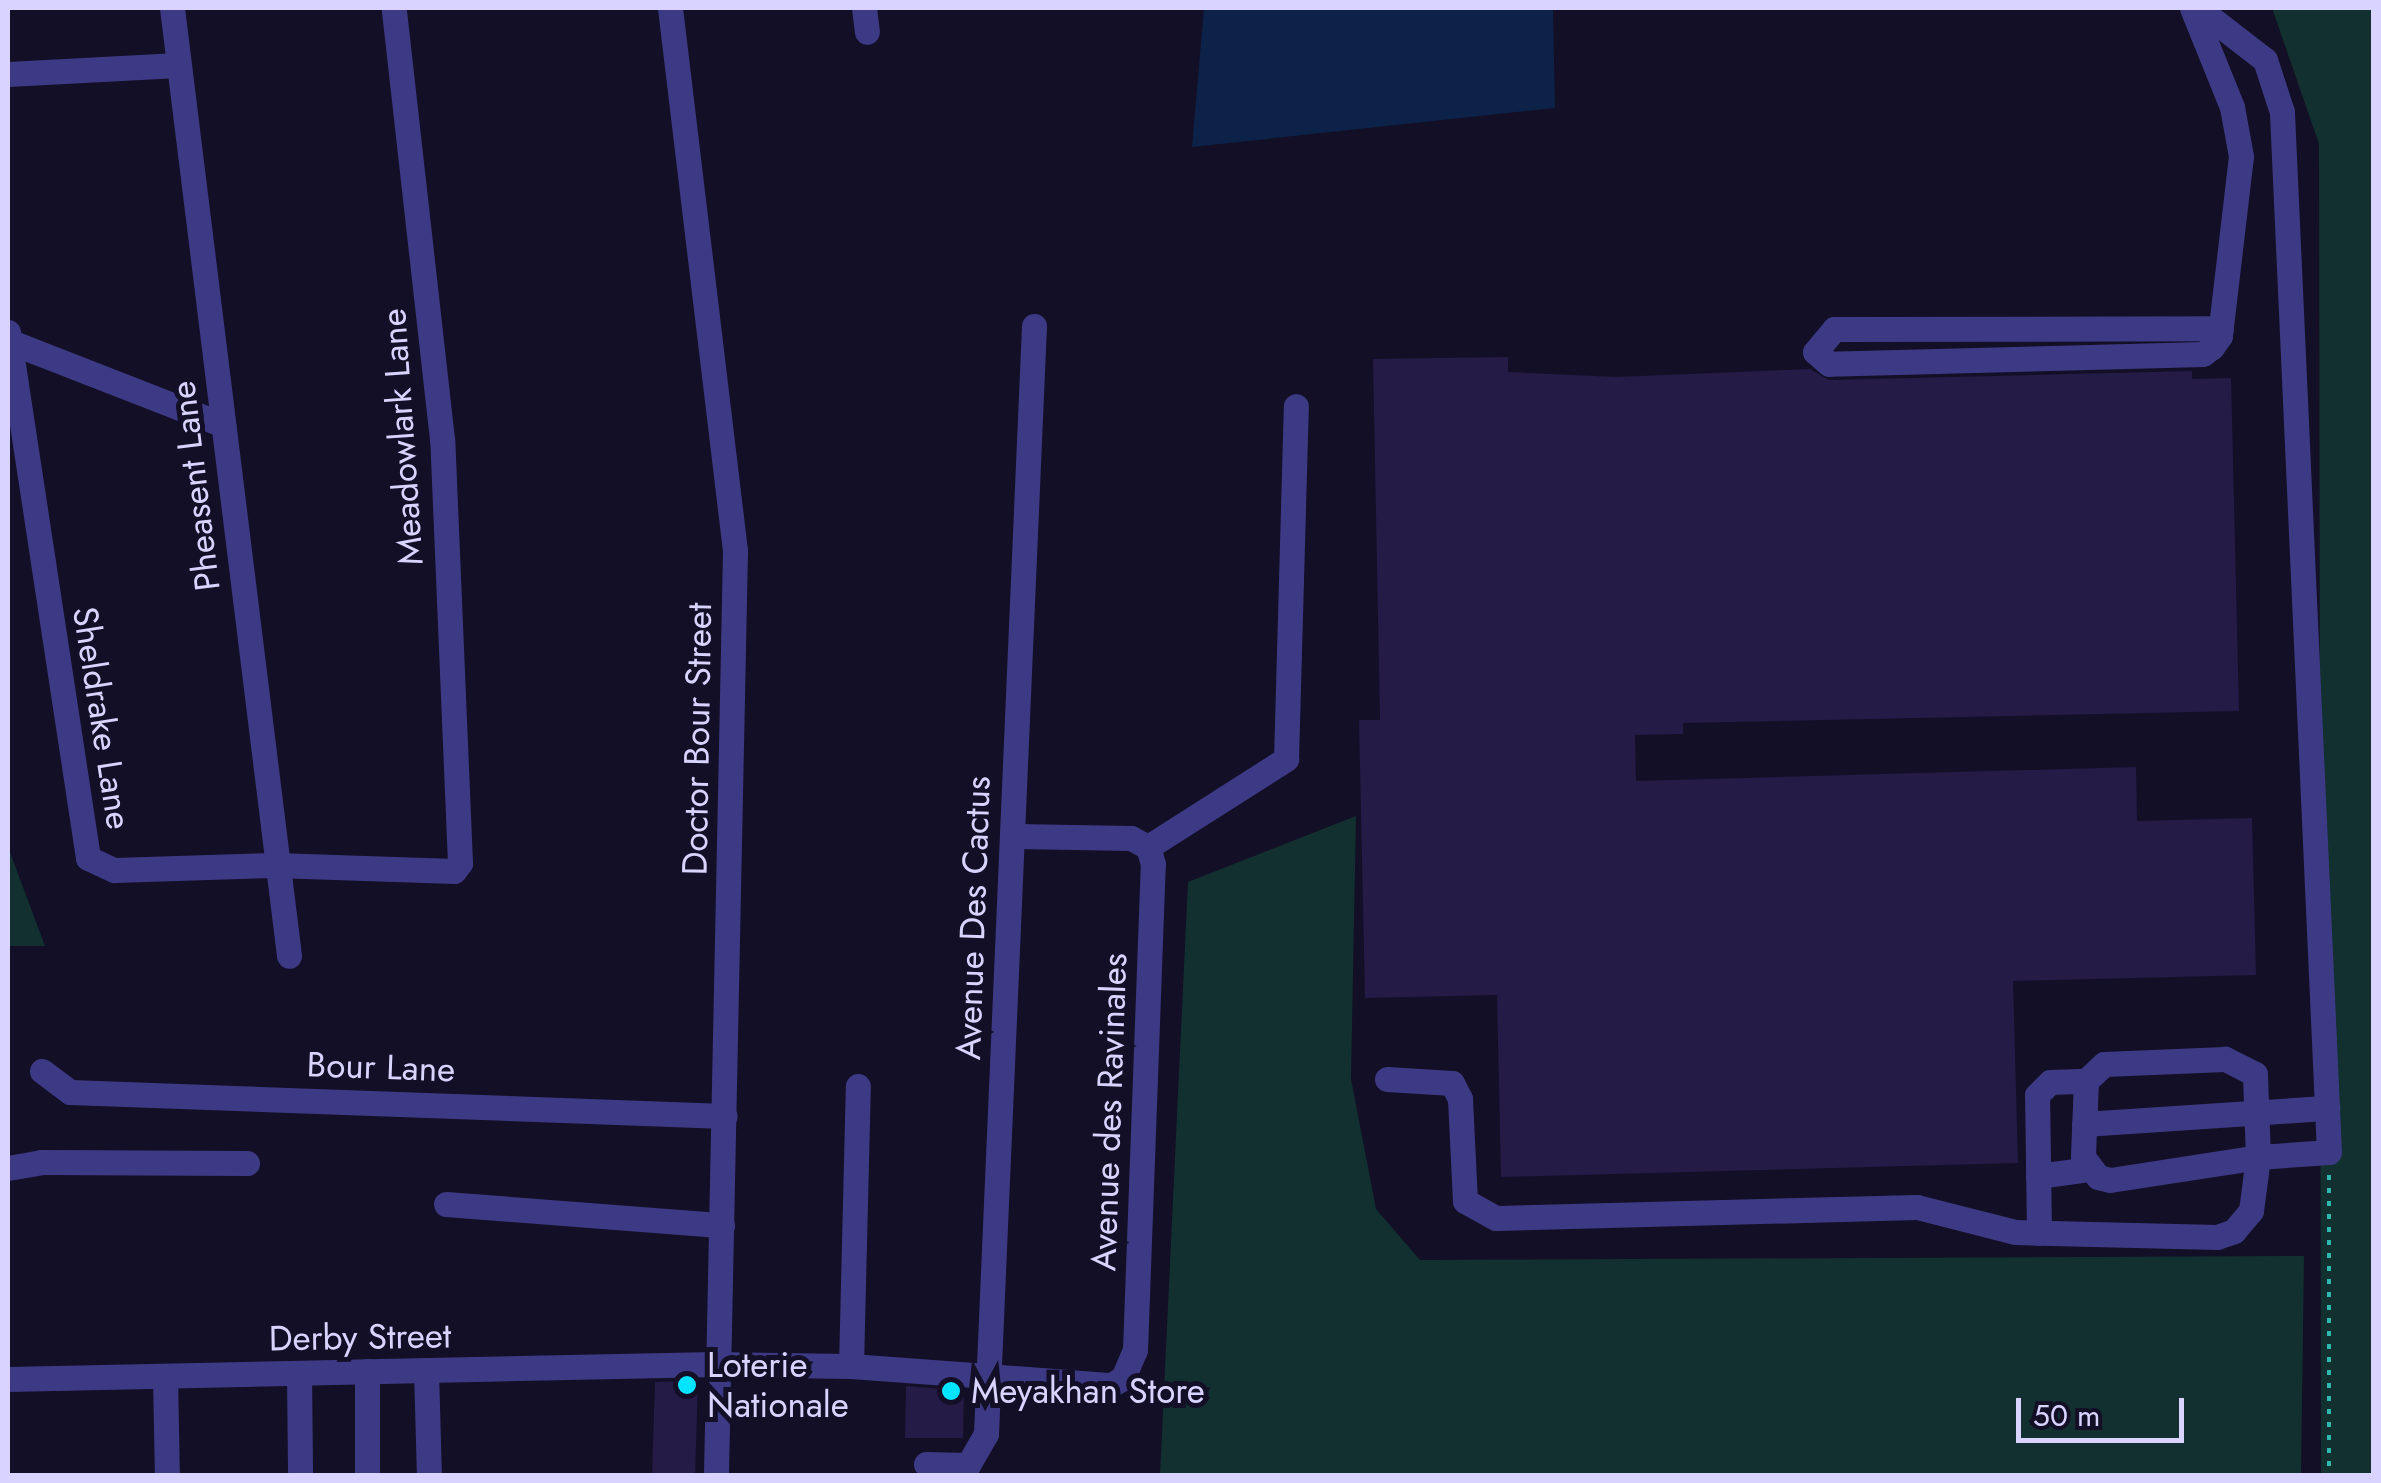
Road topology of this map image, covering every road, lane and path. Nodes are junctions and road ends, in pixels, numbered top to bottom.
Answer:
1 (172, 8) edge
2 (394, 8) edge
3 (670, 8) edge
4 (2195, 8) edge
5 (178, 65) junction
6 (8, 74) edge
7 (1034, 326) dead end
8 (2220, 328) junction
9 (2020, 330) junction
10 (8, 332) edge
11 (8, 342) edge
12 (2020, 357) junction
13 (1296, 406) dead end
14 (223, 424) junction
15 (1012, 836) junction
16 (1148, 847) junction
17 (275, 864) junction
18 (460, 864) joint
19 (288, 956) dead end
20 (42, 1071) dead end
21 (1388, 1079) dead end
22 (2086, 1081) junction
23 (858, 1086) dead end
24 (2327, 1108) junction
25 (725, 1116) junction
26 (2258, 1116) junction
27 (2084, 1124) junction
28 (2329, 1152) junction
29 (2258, 1158) junction
30 (247, 1163) dead end
31 (8, 1168) edge
32 (2089, 1169) junction
33 (2038, 1176) junction
34 (446, 1204) dead end
35 (722, 1225) junction
36 (2039, 1233) junction
37 (715, 1364) junction
38 (852, 1366) junction
39 (426, 1370) junction
40 (367, 1372) junction
41 (299, 1373) junction
42 (165, 1376) junction
43 (988, 1378) junction
44 (1123, 1378) joint
45 (8, 1379) edge
46 (926, 1464) dead end
47 (167, 1476) edge
48 (300, 1476) edge
49 (367, 1476) edge
50 (429, 1476) edge
51 (716, 1476) edge
52 (2329, 1476) edge

1 - 5 street, Pheasent Lane
2 - 18 street, Meadowlark Lane
3 - 25 street, Doctor Bour Street
4 - 8 street
4 - 24 street
5 - 6 street
5 - 14 street, Pheasent Lane
7 - 15 street, Avenue Des Cactus
8 - 9 street
8 - 12 street
9 - 12 street
9 - 12 street
10 - 11 street, Sheldrake Lane
11 - 14 street
11 - 17 street, Sheldrake Lane
13 - 16 street
14 - 17 street, Pheasent Lane
15 - 16 street
15 - 43 street, Avenue Des Cactus
16 - 44 street, Avenue des Ravinales
17 - 18 street, Sheldrake Lane
17 - 19 street, Pheasent Lane
20 - 25 street, Bour Lane
21 - 36 street
22 - 26 street
22 - 27 street
22 - 33 street
23 - 38 street
24 - 26 street
24 - 28 street
25 - 35 street, Doctor Bour Street
26 - 27 street
26 - 29 street
27 - 32 street
28 - 29 street
28 - 52 path
29 - 32 street
29 - 36 street
30 - 31 street
32 - 33 street
33 - 36 street
34 - 35 street
35 - 37 street, Doctor Bour Street
37 - 38 street, Derby Street
37 - 39 street, Derby Street
37 - 51 street, Doctor Bour Street
38 - 43 street, Derby Street
39 - 40 street, Derby Street
39 - 50 street
40 - 41 street, Derby Street
40 - 49 street
41 - 42 street, Derby Street
41 - 48 street
42 - 45 street, Derby Street
42 - 47 street
43 - 44 street, Derby Street
43 - 46 street, Avenue Des Cactus

